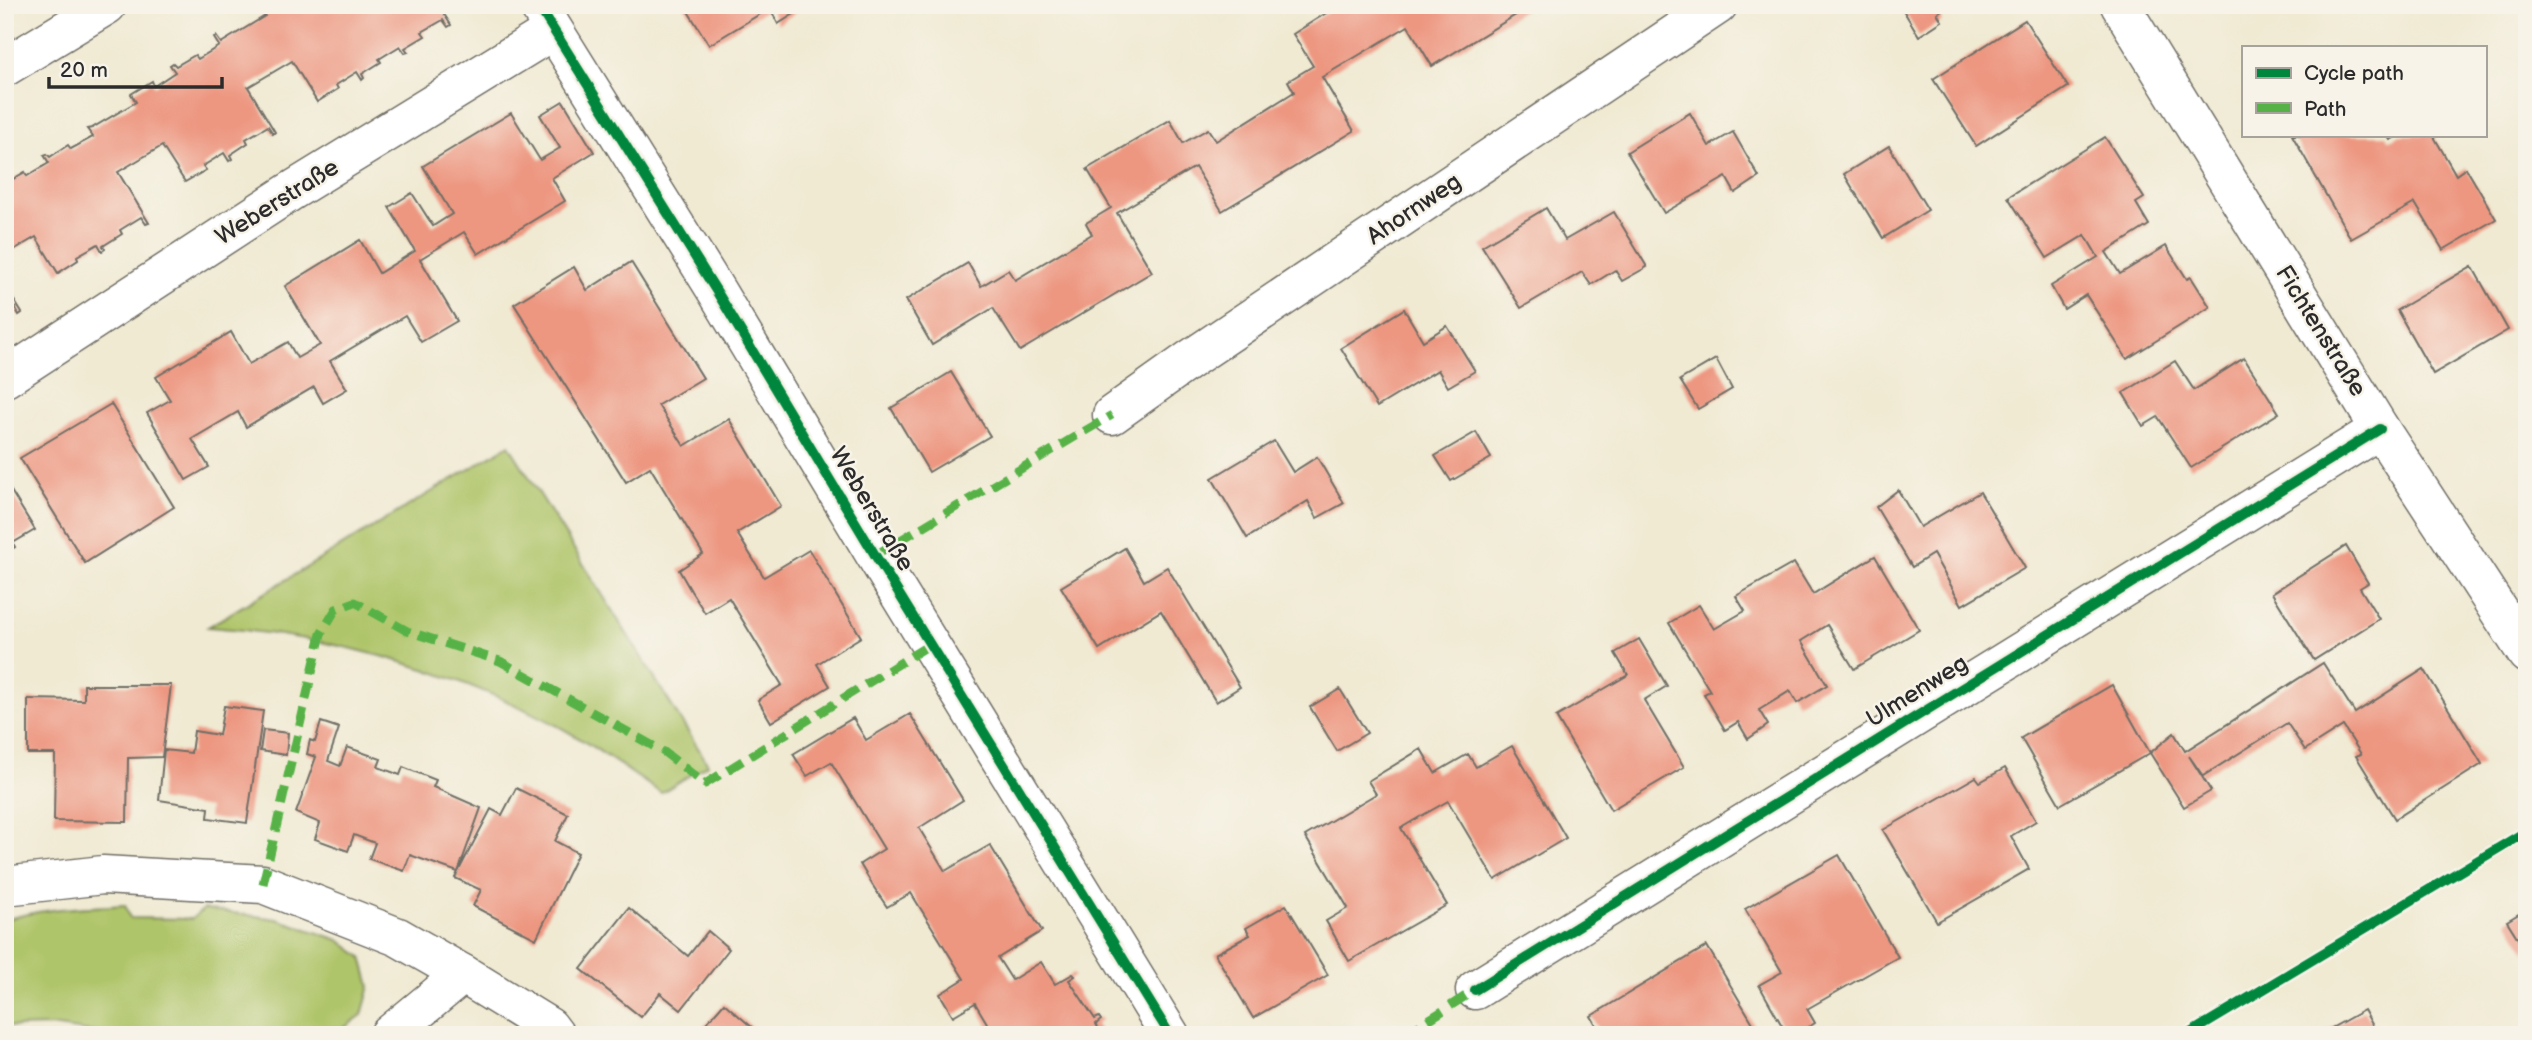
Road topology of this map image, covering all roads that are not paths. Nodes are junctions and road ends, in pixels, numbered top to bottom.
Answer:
1 (107, 5) edge
2 (1718, 5) edge
3 (2120, 5) edge
4 (545, 18) edge
5 (5, 66) edge
6 (5, 377) edge
7 (1112, 415) dead end
8 (2380, 429) junction
9 (2527, 654) edge
10 (5, 886) edge
11 (463, 974) junction
12 (1475, 990) dead end
13 (389, 1035) edge
14 (555, 1035) edge
15 (1170, 1035) edge

1 - 5 street
2 - 7 street, Ahornweg
3 - 8 street, Fichtenstraße
4 - 6 street, Weberstraße
4 - 15 street, Weberstraße
8 - 9 street, Fichtenstraße
8 - 12 street, Ulmenweg
10 - 11 street
11 - 13 street
11 - 14 street

